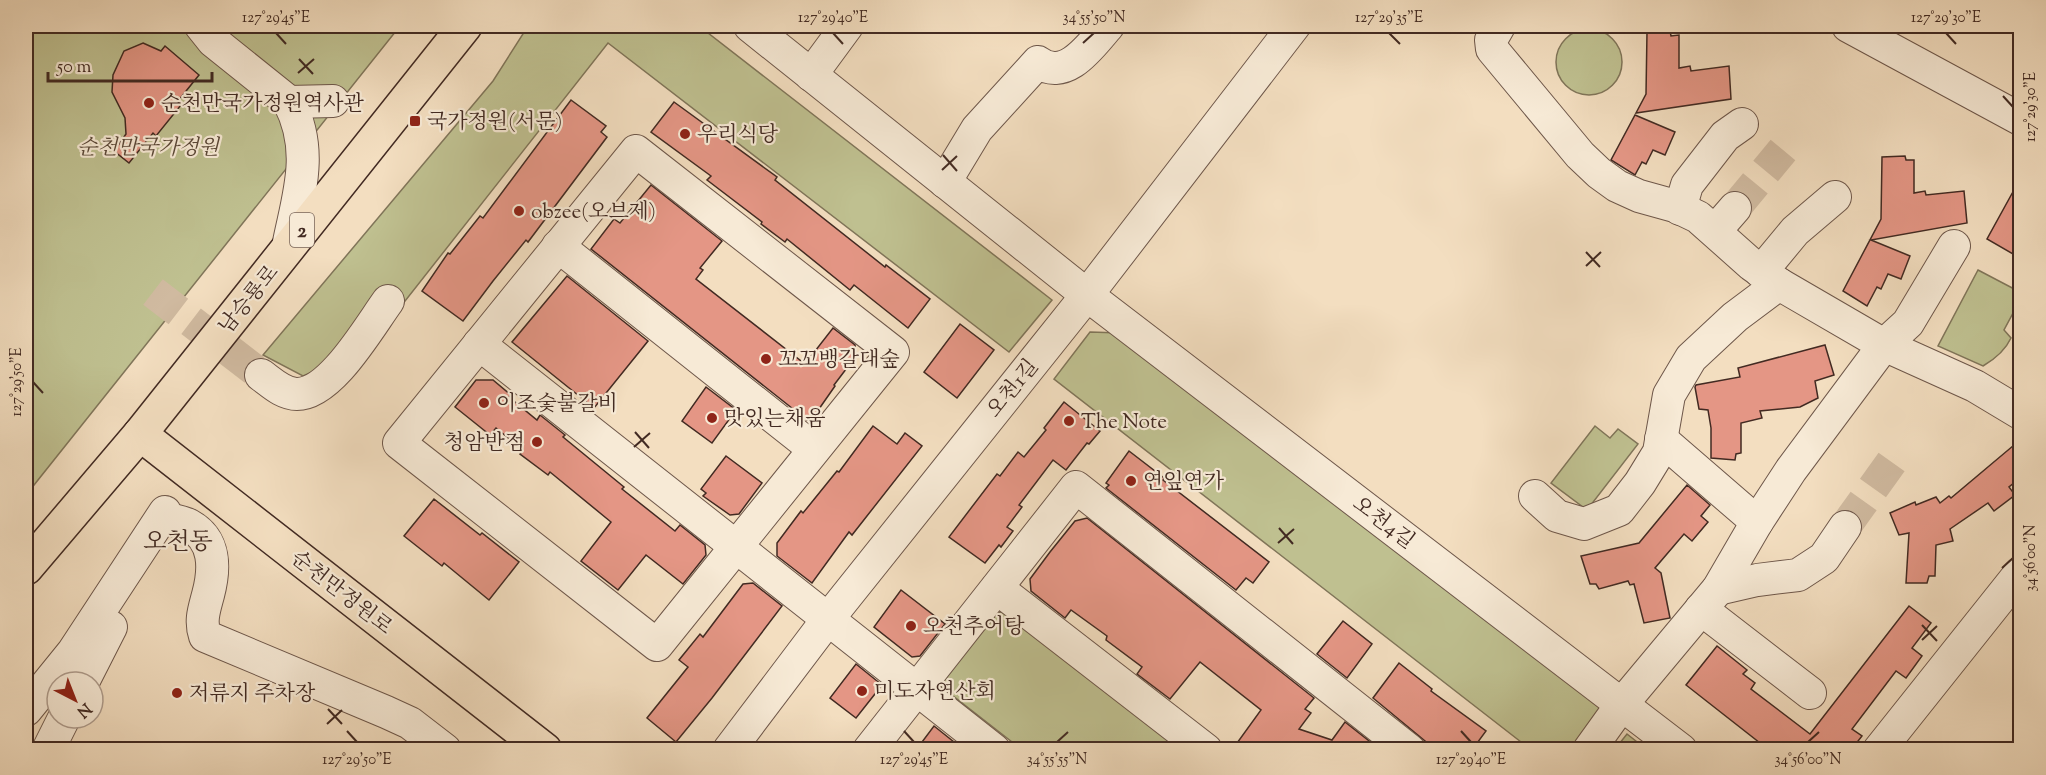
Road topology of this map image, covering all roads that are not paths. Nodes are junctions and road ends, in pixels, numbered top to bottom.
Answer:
1 (201, 26) edge
2 (465, 26) edge
3 (750, 26) edge
4 (847, 26) edge
5 (1108, 26) edge
6 (1294, 26) edge
7 (1499, 26) edge
8 (1848, 26) edge
9 (812, 75) junction
10 (333, 101) dead end
11 (289, 102) junction
12 (2020, 119) edge
13 (1742, 124) dead end
14 (945, 182) junction
15 (1835, 196) dead end
16 (1680, 209) junction
17 (558, 246) junction
18 (1954, 246) dead end
19 (288, 247) junction
20 (1770, 278) junction
21 (1087, 295) junction
22 (388, 301) dead end
23 (479, 344) junction
24 (1884, 345) junction
25 (261, 375) tunnel mouth
26 (2020, 413) edge
27 (140, 434) junction
28 (1661, 439) junction
29 (814, 449) junction
30 (1535, 496) dead end
31 (1757, 522) junction
32 (158, 524) junction
33 (1845, 527) tunnel mouth
34 (736, 546) junction
35 (26, 568) edge
36 (2020, 573) edge
37 (997, 588) junction
38 (1710, 599) junction
39 (828, 619) junction
40 (89, 670) edge
41 (917, 689) junction
42 (1810, 693) dead end
43 (1622, 704) junction
44 (26, 710) edge
45 (58, 730) edge
46 (48, 750) edge
47 (445, 750) edge
48 (544, 750) edge
49 (729, 750) edge
50 (869, 750) edge
51 (994, 750) edge
52 (1206, 750) edge
53 (1409, 750) edge
54 (1589, 750) edge
55 (1681, 750) edge
56 (1880, 750) edge

1 - 11 street
2 - 19 main road, 남승룡로 / 2
3 - 9 street, 오천4길
4 - 9 street
5 - 14 street
6 - 21 street, 오천1길
7 - 16 street
8 - 12 street
9 - 14 street, 오천4길
10 - 11 street
11 - 19 street
13 - 16 street
14 - 21 street, 오천4길
15 - 20 street
16 - 20 street
17 - 23 street
17 - 29 street
17 - 29 street
18 - 24 street
19 - 27 main road, 남승룡로 / 2
20 - 24 street
20 - 28 street
21 - 39 street, 오천1길
21 - 43 street, 오천4길
22 - 25 street
23 - 34 street
23 - 34 street
24 - 26 street
24 - 31 street
27 - 35 main road, 남승룡로 / 2
27 - 48 main road, 순천만정원로
28 - 30 street
28 - 31 street
29 - 34 street
31 - 38 street
32 - 40 street
32 - 44 street
32 - 47 street
33 - 38 street
34 - 39 street
36 - 56 street
37 - 41 street
37 - 52 street
37 - 53 street
38 - 42 street
38 - 43 street
39 - 41 street
39 - 49 street, 오천1길
41 - 50 street
41 - 51 street
43 - 54 street
43 - 55 street, 오천4길
45 - 46 street

